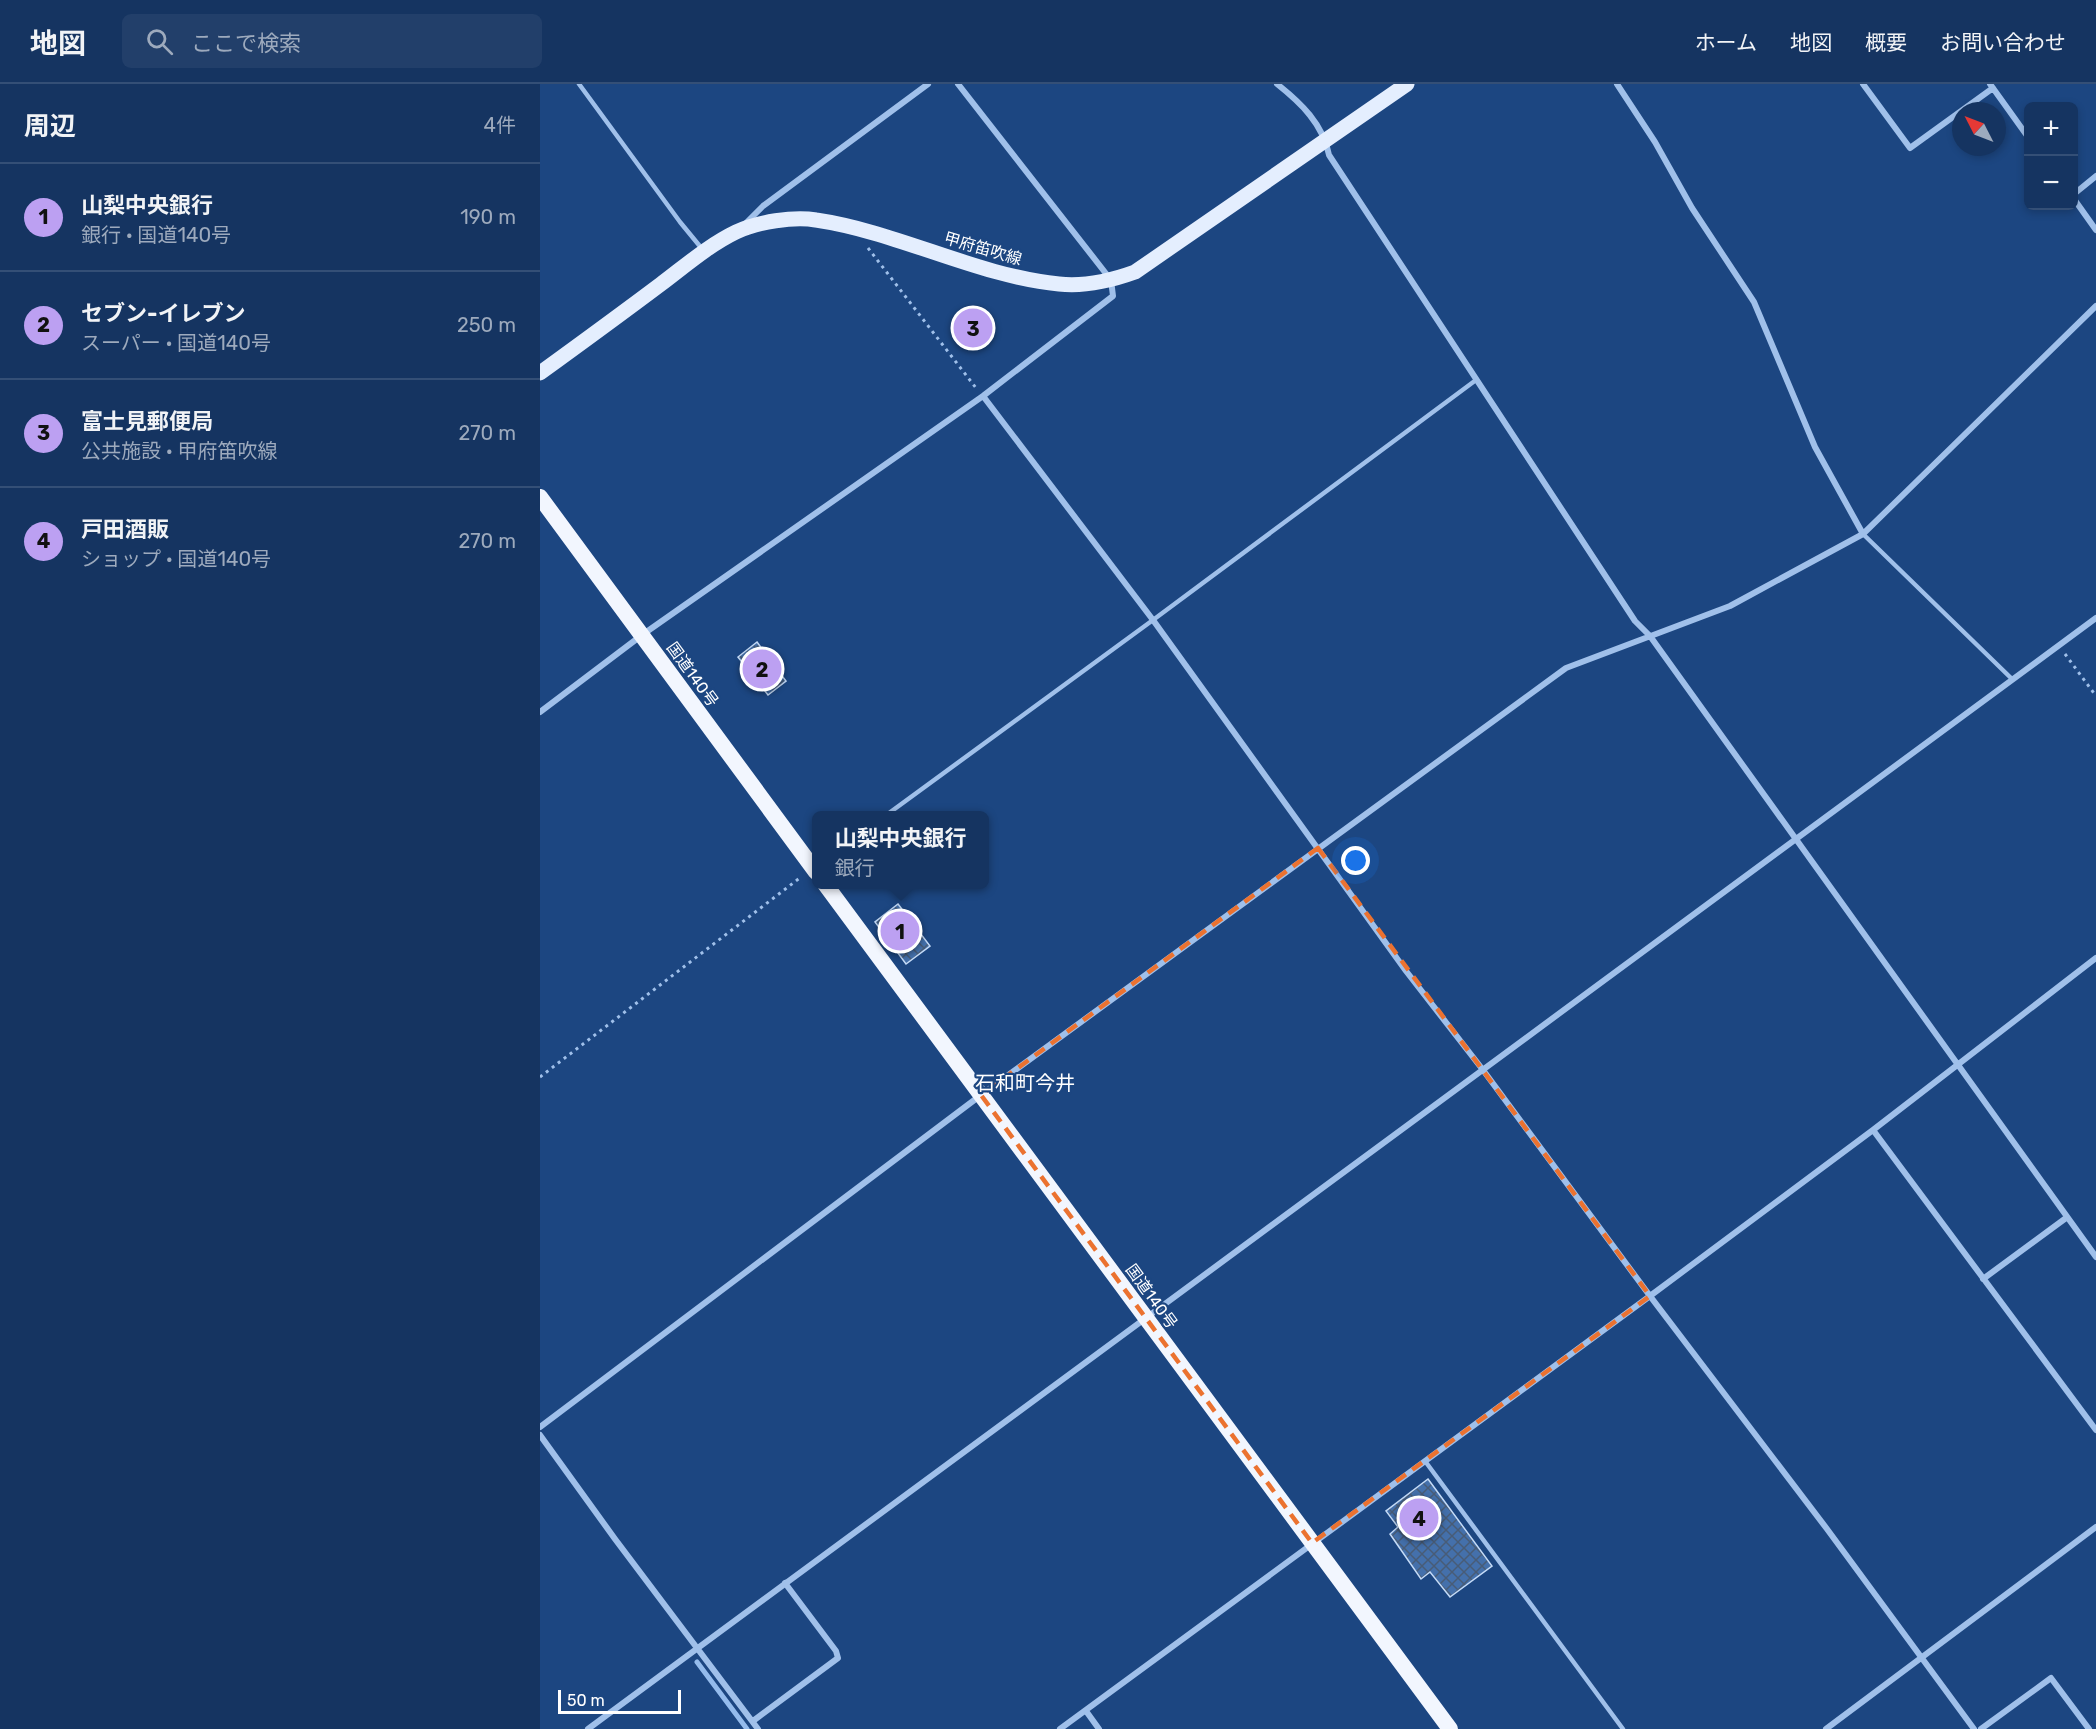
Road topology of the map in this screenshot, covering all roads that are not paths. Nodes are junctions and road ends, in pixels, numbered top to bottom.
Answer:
1 (579, 84) edge
2 (928, 84) edge
3 (958, 84) edge
4 (1277, 84) edge
5 (1407, 84) edge
6 (1617, 84) edge
7 (1863, 84) edge
8 (1991, 86) edge
9 (2024, 131) edge
10 (1326, 139) junction
11 (2096, 176) edge
12 (2078, 190) edge
13 (2078, 206) edge
14 (2096, 230) edge
15 (737, 231) junction
16 (704, 252) junction
17 (1111, 280) junction
18 (2096, 306) edge
19 (540, 373) edge
20 (1476, 380) junction
21 (983, 396) junction
22 (540, 497) edge
23 (1863, 534) junction
24 (2096, 618) edge
25 (1153, 620) junction
26 (642, 635) junction
27 (1650, 636) junction
28 (2012, 679) junction
29 (540, 712) edge
30 (892, 811) edge
31 (1796, 838) junction
32 (1318, 848) junction
33 (812, 864) edge
34 (828, 889) edge
35 (2096, 958) edge
36 (1957, 1065) junction
37 (1483, 1070) junction
38 (981, 1095) junction
39 (1873, 1130) junction
40 (2066, 1218) junction
41 (2096, 1257) edge
42 (1983, 1279) junction
43 (1650, 1296) junction
44 (1146, 1318) junction
45 (540, 1427) edge
46 (2096, 1430) edge
47 (540, 1435) edge
48 (1425, 1461) junction
49 (2096, 1527) edge
50 (1312, 1543) junction
51 (785, 1582) junction
52 (698, 1647) junction
53 (1921, 1657) junction
54 (1086, 1711) junction
55 (753, 1721) junction
56 (588, 1729) edge
57 (758, 1729) edge
58 (1060, 1729) edge
59 (1099, 1729) edge
60 (1449, 1729) edge
61 (1623, 1729) edge
62 (1826, 1729) edge
63 (1974, 1729) edge
64 (1982, 1729) edge
65 (2089, 1729) edge

1 - 16 lane
2 - 15 street
3 - 17 street
4 - 10 street
5 - 10 main road, 甲府笛吹線
6 - 23 street
7 - 8 street
8 - 9 street
10 - 17 main road, 甲府笛吹線
10 - 20 street
11 - 12 street
13 - 14 street
15 - 16 main road, 甲府笛吹線
15 - 17 main road, 甲府笛吹線
16 - 19 main road, 甲府笛吹線
17 - 21 street
18 - 23 street
20 - 25 lane
20 - 27 street
21 - 25 street
21 - 26 street
22 - 26 highway, 国道140号
23 - 27 street
23 - 28 lane
24 - 28 street
25 - 30 lane
25 - 32 street
26 - 29 street
26 - 33 highway, 国道140号
27 - 31 street
27 - 32 street
28 - 31 street
31 - 36 street
31 - 37 street
32 - 37 street
32 - 38 street
34 - 38 highway, 国道140号
35 - 36 street
36 - 39 street
36 - 40 street
37 - 43 street
37 - 44 street
38 - 44 highway, 国道140号
38 - 45 street
39 - 42 street
39 - 43 street
40 - 41 street
40 - 42 street
42 - 46 street
43 - 48 street
43 - 53 street
44 - 50 highway, 国道140号
44 - 51 street
47 - 52 street
48 - 50 street
48 - 61 lane
49 - 53 street
50 - 54 street
50 - 60 highway, 国道140号
51 - 52 street
51 - 55 street
52 - 55 street
52 - 56 street
53 - 62 street
53 - 63 street
54 - 58 street
54 - 59 street
55 - 57 street
64 - 65 street

